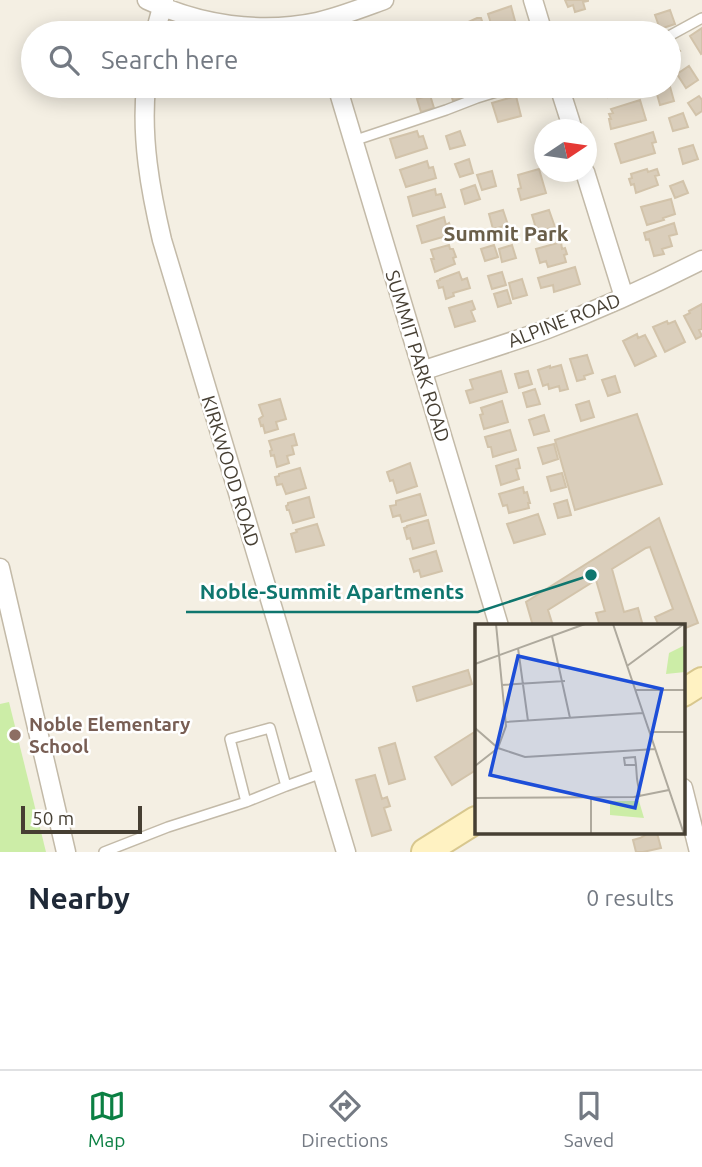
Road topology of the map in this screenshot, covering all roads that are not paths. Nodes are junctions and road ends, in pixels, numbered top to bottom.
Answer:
1 (384, 0) edge
2 (533, 0) edge
3 (158, 2) edge
4 (702, 18) edge
5 (156, 21) edge
6 (205, 21) edge
7 (334, 21) edge
8 (539, 21) edge
9 (681, 29) edge
10 (145, 98) edge
11 (340, 98) edge
12 (475, 98) edge
13 (563, 98) edge
14 (570, 119) edge
15 (353, 141) junction
16 (588, 182) edge
17 (702, 260) edge
18 (624, 297) junction
19 (422, 371) junction
20 (0, 568) edge
21 (3, 596) edge
22 (498, 624) edge
23 (702, 681) edge
24 (684, 692) edge
25 (322, 773) junction
26 (286, 786) junction
27 (684, 792) edge
28 (246, 802) junction
29 (475, 821) edge
30 (440, 848) edge
31 (66, 852) edge
32 (104, 852) edge
33 (346, 852) edge
34 (699, 852) edge

1 - 7 street
2 - 8 street
3 - 5 street
3 - 6 street
4 - 9 lane
10 - 25 street, KIRKWOOD ROAD
11 - 15 street, SUMMIT PARK ROAD
12 - 15 lane
13 - 14 street
15 - 19 street, SUMMIT PARK ROAD
16 - 18 street
17 - 18 street, ALPINE ROAD
18 - 19 street, ALPINE ROAD
19 - 22 street, SUMMIT PARK ROAD
20 - 21 street
21 - 31 street
23 - 24 main road
25 - 26 lane
25 - 33 street, KIRKWOOD ROAD
26 - 28 lane
26 - 28 lane
27 - 34 street
28 - 32 lane
29 - 30 main road

